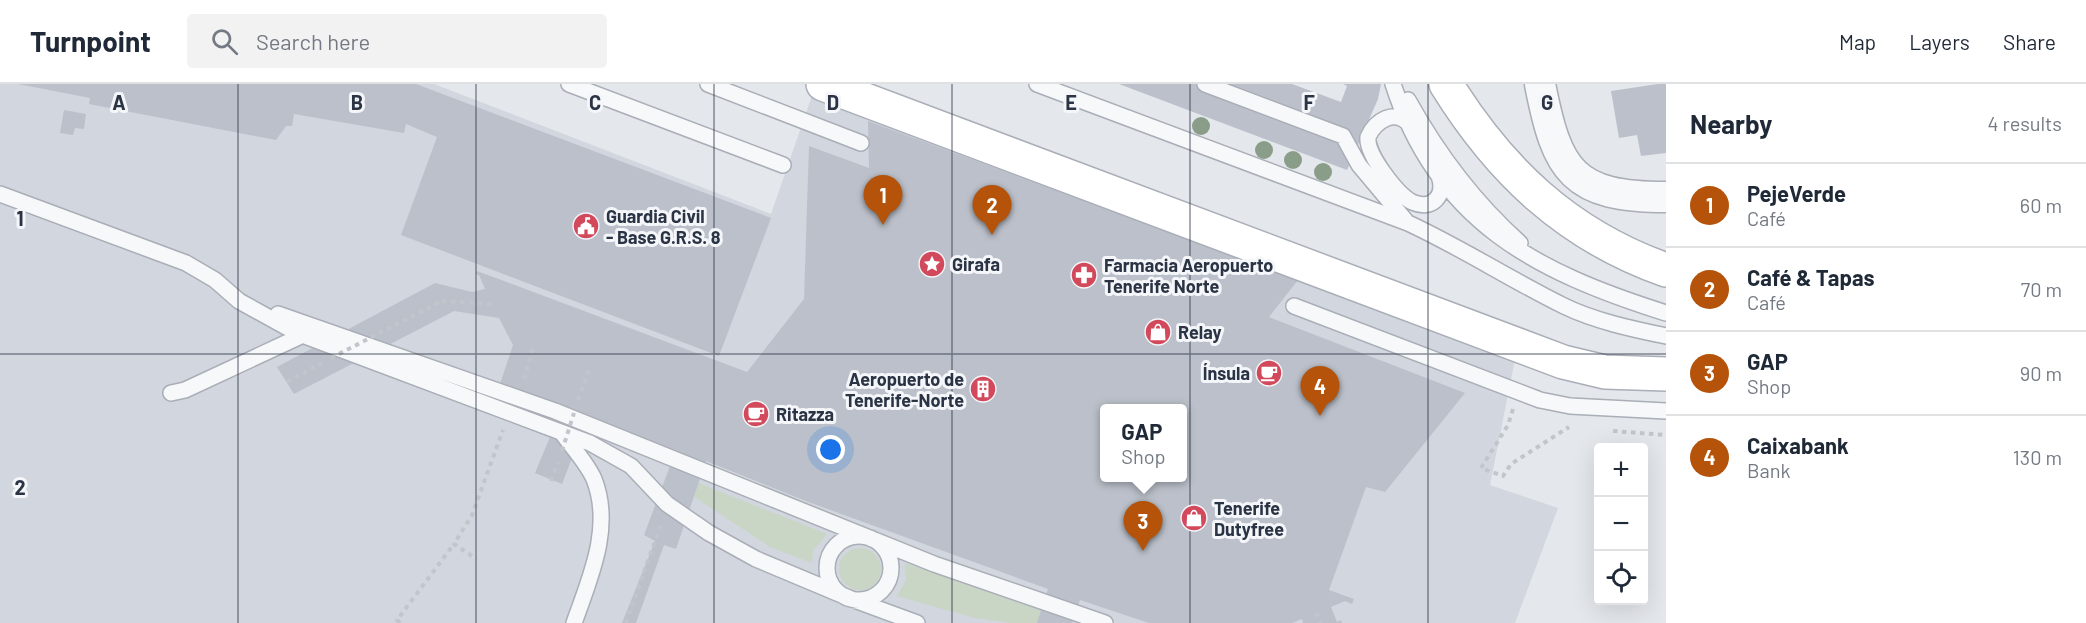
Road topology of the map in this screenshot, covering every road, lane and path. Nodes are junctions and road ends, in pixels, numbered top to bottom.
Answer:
1 (569, 84) edge
2 (708, 84) edge
3 (824, 84) edge
4 (1037, 84) edge
5 (1204, 84) edge
6 (1393, 84) edge
7 (1400, 84) edge
8 (1446, 84) edge
9 (1540, 84) edge
10 (1409, 124) junction
11 (861, 142) dead end
12 (783, 165) dead end
13 (1438, 175) junction
14 (0, 194) edge
15 (1666, 197) edge
16 (1408, 223) junction
17 (1541, 262) junction
18 (1666, 270) edge
19 (238, 301) junction
20 (493, 304) dead end
21 (1294, 306) dead end
22 (1666, 313) edge
23 (303, 335) junction
24 (1493, 335) junction
25 (1666, 336) edge
26 (534, 346) dead end
27 (1666, 359) edge
28 (590, 367) dead end
29 (286, 382) dead end
30 (584, 384) dead end
31 (1664, 392) edge
32 (171, 393) dead end
33 (1518, 394) junction
34 (515, 397) junction
35 (509, 413) junction
36 (574, 413) dead end
37 (1577, 428) dead end
38 (1610, 431) dead end
39 (562, 433) junction
40 (1666, 435) edge
41 (551, 481) dead end
42 (868, 538) junction
43 (454, 544) junction
44 (652, 550) dead end
45 (472, 556) dead end
46 (849, 598) junction
47 (1316, 613) dead end
48 (400, 623) edge
49 (574, 623) edge
50 (626, 623) edge
51 (917, 623) edge
52 (1105, 623) edge
53 (1320, 623) edge

1 - 12 lane
2 - 11 lane
3 - 24 main road
4 - 16 lane
5 - 16 lane
6 - 10 lane
7 - 17 lane
8 - 18 main road
9 - 15 street
10 - 13 lane
10 - 13 lane
13 - 17 lane
14 - 19 lane
16 - 25 lane
17 - 22 lane
19 - 23 lane
19 - 34 lane
20 - 29 path, bridge
21 - 33 lane
23 - 32 lane
23 - 35 lane
24 - 27 main road
24 - 31 main road
26 - 34 path
28 - 30 path
31 - 33 lane
33 - 37 path
34 - 42 lane
35 - 39 lane
35 - 43 path
36 - 41 path, bridge
38 - 40 path
39 - 46 lane
39 - 49 lane
42 - 46 lane
42 - 46 lane
42 - 52 lane
43 - 45 path
43 - 48 path
44 - 50 path
46 - 51 lane
47 - 53 path

